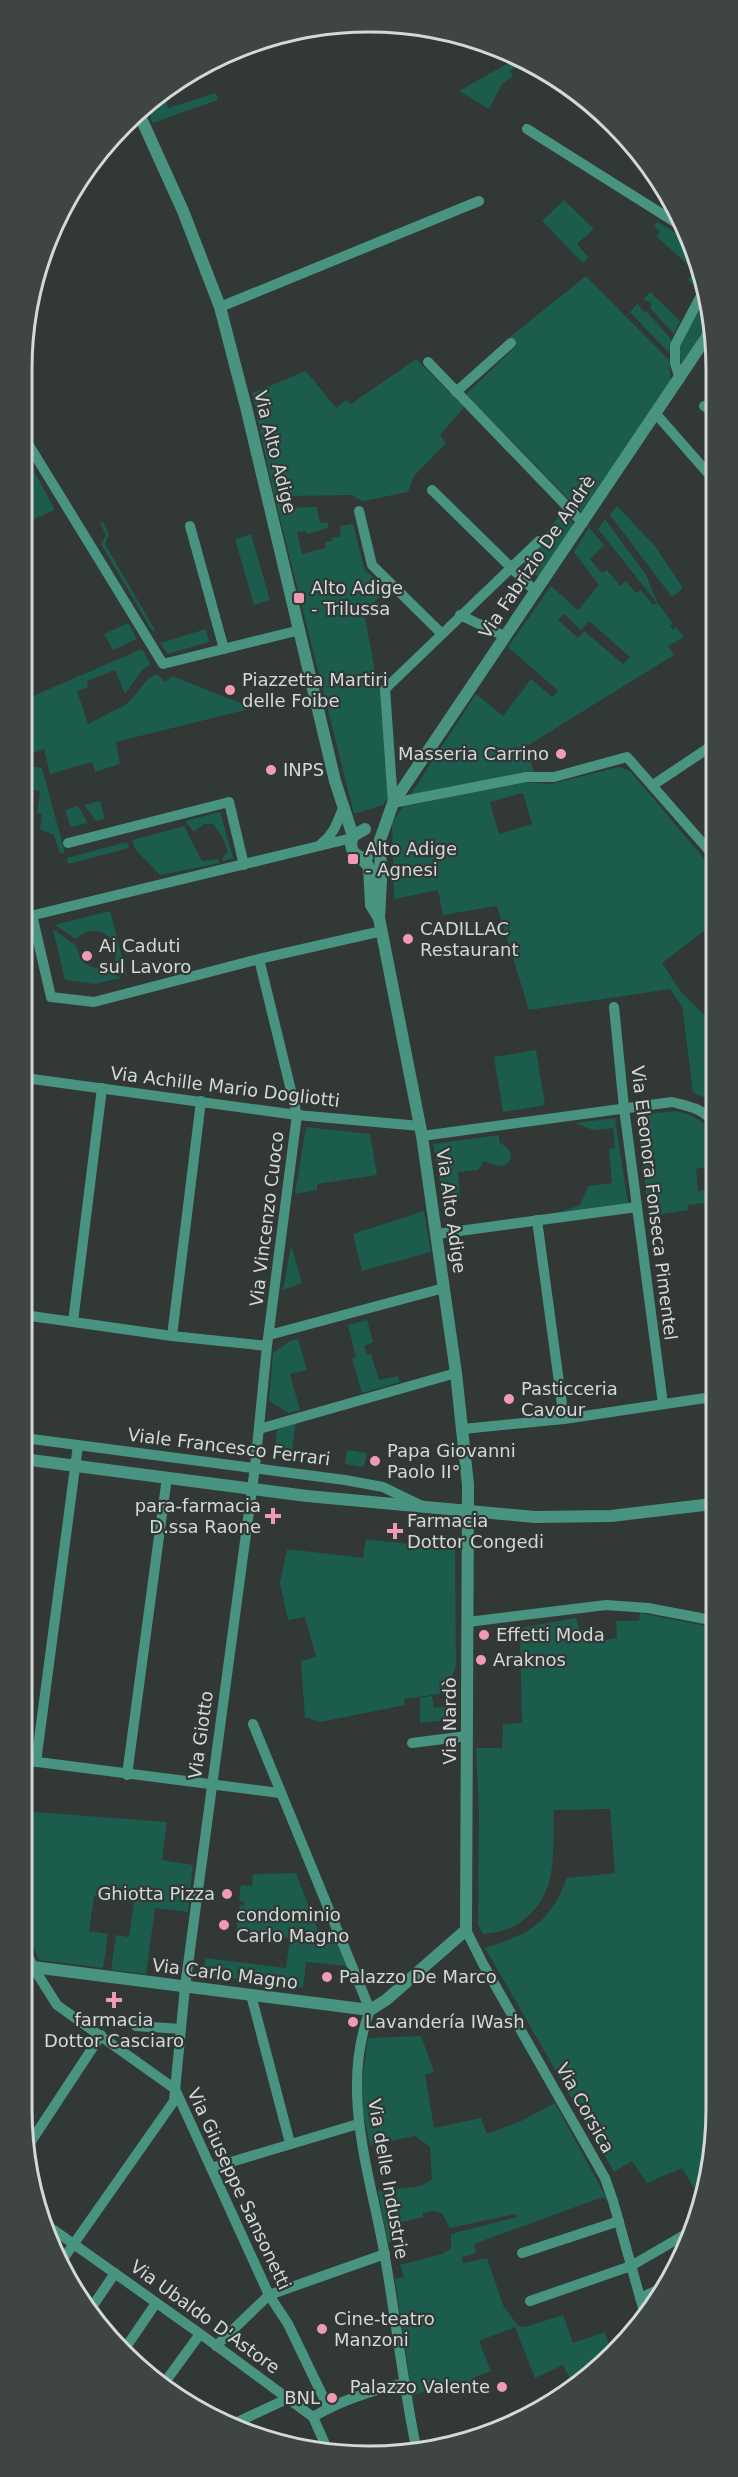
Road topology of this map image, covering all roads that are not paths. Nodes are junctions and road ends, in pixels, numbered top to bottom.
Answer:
1 (141, 119) edge
2 (527, 129) dead end
3 (479, 201) dead end
4 (672, 220) edge
5 (699, 299) edge
6 (220, 308) junction
7 (705, 340) edge
8 (511, 343) dead end
9 (428, 362) dead end
10 (680, 379) junction
11 (456, 392) junction
12 (656, 414) junction
13 (32, 450) edge
14 (706, 471) edge
15 (432, 490) dead end
16 (359, 511) dead end
17 (583, 523) junction
18 (190, 526) dead end
19 (539, 541) dead end
20 (510, 568) junction
21 (536, 592) junction
22 (460, 615) junction
23 (300, 630) junction
24 (441, 633) junction
25 (504, 636) junction
26 (224, 648) junction
27 (706, 750) edge
28 (653, 785) junction
29 (392, 806) junction
30 (343, 808) junction
31 (353, 837) junction
32 (374, 837) junction
33 (68, 843) dead end
34 (318, 846) junction
35 (706, 847) edge
36 (360, 857) junction
37 (244, 865) junction
38 (32, 915) edge
39 (379, 918) junction
40 (32, 930) edge
41 (382, 931) junction
42 (259, 959) junction
43 (614, 1007) dead end
44 (32, 1079) edge
45 (102, 1088) junction
46 (201, 1101) junction
47 (624, 1108) junction
48 (297, 1114) junction
49 (706, 1114) edge
50 (421, 1131) junction
51 (637, 1207) junction
52 (537, 1220) junction
53 (437, 1234) junction
54 (444, 1288) junction
55 (32, 1316) edge
56 (73, 1322) junction
57 (172, 1336) junction
58 (268, 1341) junction
59 (456, 1373) junction
60 (706, 1398) edge
61 (663, 1404) junction
62 (564, 1419) junction
63 (260, 1429) junction
64 (463, 1429) junction
65 (32, 1439) edge
66 (78, 1445) junction
67 (32, 1460) edge
68 (75, 1466) junction
69 (255, 1467) junction
70 (167, 1477) junction
71 (252, 1488) junction
72 (706, 1504) edge
73 (425, 1507) junction
74 (468, 1512) junction
75 (706, 1619) edge
76 (468, 1622) junction
77 (253, 1724) dead end
78 (467, 1736) junction
79 (412, 1743) dead end
80 (32, 1761) edge
81 (36, 1762) junction
82 (127, 1775) junction
83 (211, 1784) junction
84 (280, 1793) junction
85 (466, 1930) junction
86 (32, 1968) edge
87 (32, 1973) edge
88 (185, 1987) junction
89 (250, 1995) junction
90 (370, 2010) junction
91 (136, 2026) dead end
92 (181, 2029) junction
93 (101, 2035) junction
94 (175, 2089) junction
95 (358, 2124) junction
96 (33, 2139) edge
97 (290, 2143) junction
98 (211, 2168) junction
99 (619, 2221) junction
100 (54, 2230) edge
101 (681, 2237) edge
102 (73, 2243) junction
103 (522, 2253) dead end
104 (385, 2254) junction
105 (65, 2255) edge
106 (631, 2266) junction
107 (114, 2273) junction
108 (652, 2292) edge
109 (269, 2295) junction
110 (640, 2298) junction
111 (530, 2301) dead end
112 (156, 2303) junction
113 (94, 2304) edge
114 (642, 2306) edge
115 (200, 2334) junction
116 (128, 2345) edge
117 (216, 2346) junction
118 (167, 2379) edge
119 (405, 2383) junction
120 (290, 2398) junction
121 (328, 2407) junction
122 (313, 2417) junction
123 (241, 2420) edge
124 (325, 2443) edge
125 (415, 2443) edge

1 - 6 street, Via Alto Adige
2 - 4 street
3 - 6 street
5 - 10 street
6 - 23 street, Via Alto Adige
7 - 10 street, Via Fabrizio De Andrè
8 - 11 street
9 - 11 street
10 - 12 street, Via Fabrizio De Andrè
11 - 17 street
12 - 14 street
12 - 17 street, Via Fabrizio De Andrè
13 - 26 street
15 - 20 street
16 - 24 street
17 - 21 street, Via Fabrizio De Andrè
18 - 26 street
19 - 20 street
20 - 21 street
20 - 22 street
21 - 25 street, Via Fabrizio De Andrè
22 - 24 street
22 - 25 street
23 - 26 street
23 - 30 street, Via Alto Adige
24 - 29 street
25 - 29 street, Via Fabrizio De Andrè
27 - 28 street
28 - 29 street
28 - 35 street
29 - 32 street, Via Fabrizio De Andrè
30 - 31 street, Via Alto Adige
30 - 32 street
30 - 34 street
31 - 32 street
31 - 34 street
31 - 36 street, Via Alto Adige
32 - 36 street
32 - 39 street, Via Alto Adige
33 - 37 street
34 - 36 street
34 - 37 street
36 - 39 street, Via Alto Adige
37 - 38 street
39 - 41 street, Via Alto Adige
40 - 42 street
41 - 42 street
41 - 50 street, Via Alto Adige
42 - 48 street, Via Vincenzo Cuoco
43 - 47 street, Via Eleonora Fonseca Pimentel
44 - 45 street, Via Achille Mario Dogliotti
45 - 46 street, Via Achille Mario Dogliotti
45 - 56 street
46 - 48 street, Via Achille Mario Dogliotti
46 - 57 street
47 - 49 street, Via Achille Mario Dogliotti
47 - 50 street, Via Achille Mario Dogliotti
47 - 51 street, Via Eleonora Fonseca Pimentel
48 - 50 street, Via Achille Mario Dogliotti
48 - 58 street, Via Vincenzo Cuoco
50 - 53 street, Via Alto Adige
51 - 52 street
51 - 61 street, Via Eleonora Fonseca Pimentel
52 - 53 street
52 - 62 street
53 - 54 street, Via Alto Adige
54 - 58 street
54 - 59 street, Via Alto Adige
55 - 56 street
56 - 57 street
57 - 58 street
58 - 63 street, Via Vincenzo Cuoco
59 - 63 street
59 - 64 street, Via Alto Adige
60 - 61 street
61 - 62 street
62 - 64 street
63 - 69 street, Via Vincenzo Cuoco
64 - 74 street, Via Alto Adige
65 - 66 street, Viale Francesco Ferrari
66 - 68 street
66 - 69 street, Viale Francesco Ferrari
67 - 68 street, Viale Francesco Ferrari
68 - 70 street, Viale Francesco Ferrari
68 - 81 street
69 - 71 street, Via Vincenzo Cuoco
69 - 73 street, Viale Francesco Ferrari
70 - 71 street, Viale Francesco Ferrari
70 - 82 street
71 - 73 street, Viale Francesco Ferrari
71 - 83 street, Via Giotto
72 - 74 street, Viale Francesco Ferrari
73 - 74 street, Viale Francesco Ferrari
74 - 76 street, Via Nardò
75 - 76 street
76 - 78 street, Via Nardò
77 - 84 street
78 - 79 street
78 - 85 street, Via Nardò
80 - 81 street
81 - 82 street
82 - 83 street
83 - 84 street
83 - 88 street, Via Giotto
84 - 90 street
85 - 90 street
85 - 99 street, Via Corsica
86 - 88 street, Via Carlo Magno
87 - 93 street, Via Giuseppe Sansonetti
88 - 89 street, Via Carlo Magno
88 - 92 street, Via Giotto
89 - 90 street, Via Carlo Magno
89 - 97 street
90 - 95 street, Via delle Industrie
91 - 92 street
92 - 94 street, Via Giotto
93 - 94 street, Via Giuseppe Sansonetti
93 - 96 street
94 - 98 street, Via Giuseppe Sansonetti
94 - 102 street
95 - 97 street
95 - 104 street, Via delle Industrie
97 - 98 street
98 - 109 street, Via Giuseppe Sansonetti
99 - 103 street
99 - 106 street, Via Corsica
100 - 102 street, Via Ubaldo D'Astore
101 - 106 street
102 - 105 street
102 - 107 street, Via Ubaldo D'Astore
104 - 109 street
104 - 119 street, Via delle Industrie
106 - 110 street, Via Corsica
106 - 111 street
107 - 112 street, Via Ubaldo D'Astore
107 - 113 street
108 - 110 street
109 - 117 street
109 - 121 street, Via Giuseppe Sansonetti
110 - 114 street, Via Corsica
112 - 115 street, Via Ubaldo D'Astore
112 - 116 street
115 - 117 street, Via Ubaldo D'Astore
115 - 118 street
117 - 120 street, Via Ubaldo D'Astore
119 - 121 street
119 - 125 street, Via delle Industrie
120 - 122 street, Via Ubaldo D'Astore
120 - 123 street
121 - 122 street
122 - 124 street, Via Ubaldo D'Astore

